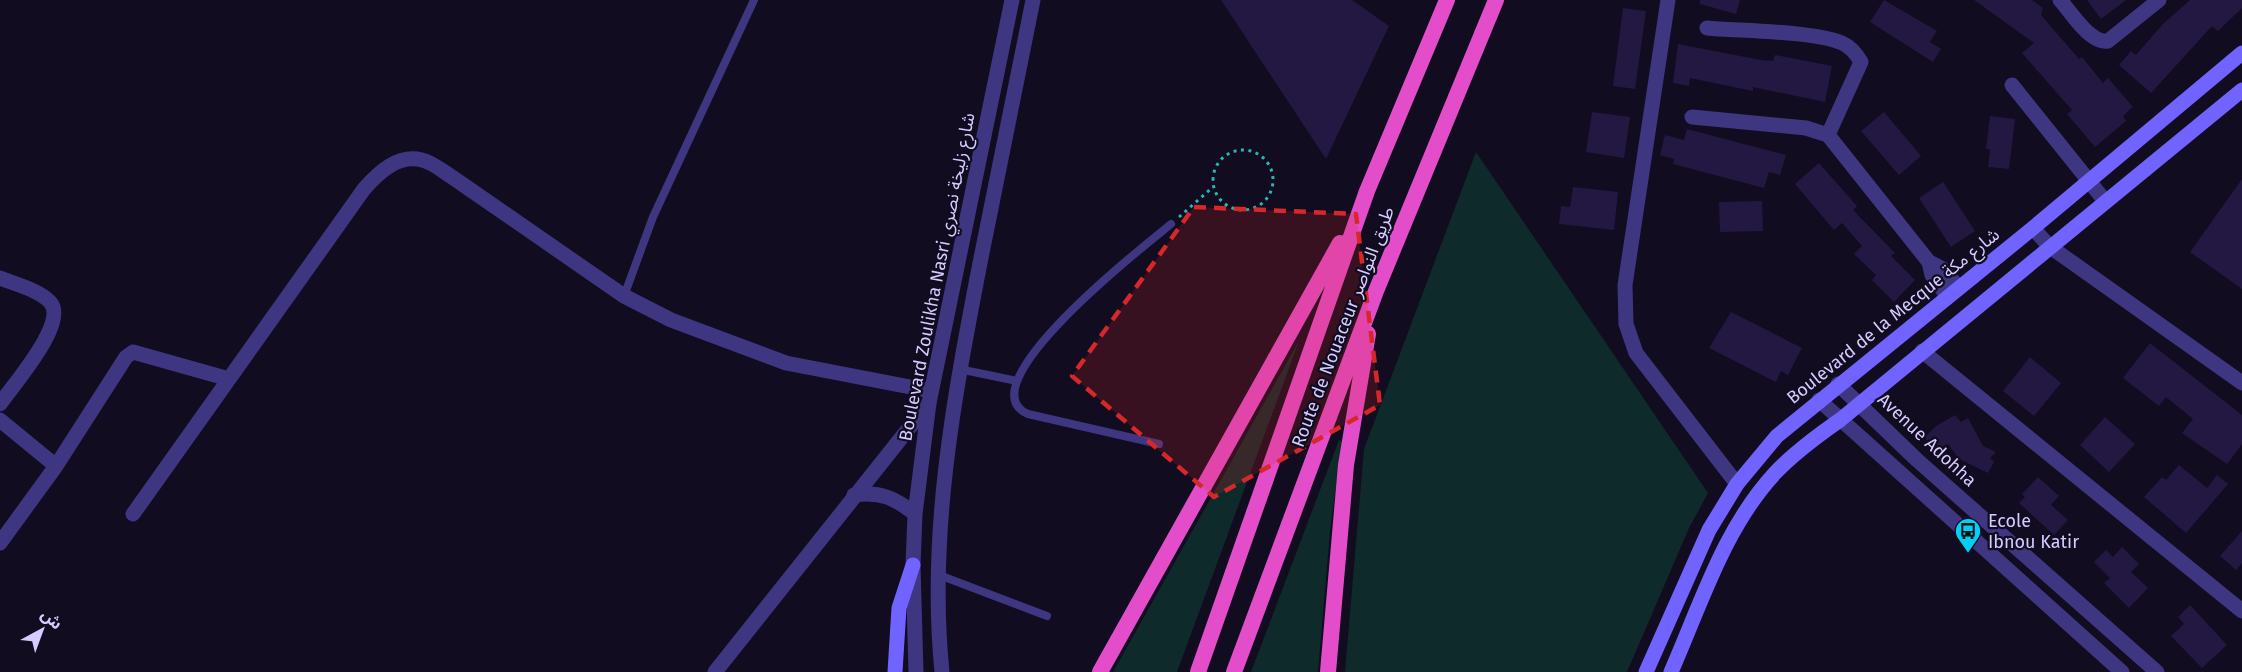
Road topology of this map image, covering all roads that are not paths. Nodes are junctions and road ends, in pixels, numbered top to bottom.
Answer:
1 (754, 0) edge
2 (1012, 0) edge
3 (1033, 0) edge
4 (1447, 0) edge
5 (1496, 0) edge
6 (1668, 0) edge
7 (2060, 0) edge
8 (2159, 0) edge
9 (1707, 28) dead end
10 (2242, 53) edge
11 (2012, 85) dead end
12 (2242, 90) edge
13 (1692, 117) dead end
14 (1828, 135) junction
15 (2088, 180) junction
16 (1367, 191) junction
17 (2105, 201) junction
18 (1171, 224) road end
19 (2034, 228) junction
20 (2049, 246) junction
21 (0, 278) edge
22 (1376, 291) junction
23 (1954, 292) junction
24 (624, 296) junction
25 (1922, 351) junction
26 (959, 369) junction
27 (229, 379) junction
28 (1017, 381) junction
29 (2242, 383) edge
30 (1838, 384) junction
31 (930, 397) junction
32 (1819, 400) junction
33 (0, 404) edge
34 (1859, 404) junction
35 (0, 420) edge
36 (1840, 420) junction
37 (1159, 444) dead end
38 (56, 466) junction
39 (1737, 484) junction
40 (854, 495) junction
41 (133, 514) dead end
42 (915, 514) junction
43 (0, 543) edge
44 (913, 565) junction
45 (939, 575) junction
46 (2242, 611) edge
47 (1047, 616) dead end
48 (715, 672) edge
49 (895, 672) edge
50 (916, 672) edge
51 (942, 672) edge
52 (1100, 672) edge
53 (1198, 672) edge
54 (1234, 672) edge
55 (1328, 672) edge
56 (1646, 672) edge
57 (1671, 672) edge
58 (2122, 672) edge
59 (2157, 672) edge

1 - 24 lane
2 - 31 street, Boulevard Zoulikha Nasri شارع زليخة نصري
3 - 26 street
4 - 16 highway, Route de Nouaceur طريق النواصر
5 - 22 highway, Route de Nouaceur طريق النواصر
6 - 39 street
7 - 8 street
9 - 14 street
10 - 15 main road, Boulevard de la Mecque شارع مكة
11 - 15 street
12 - 17 main road
13 - 14 street
14 - 23 street
15 - 17 street
15 - 19 main road, Boulevard de la Mecque شارع مكة
16 - 52 highway
16 - 53 highway, Route de Nouaceur طريق النواصر
17 - 20 main road
18 - 28 lane
19 - 20 street
19 - 23 main road, Boulevard de la Mecque شارع مكة
20 - 25 main road
20 - 29 street
21 - 33 street
22 - 54 highway, Route de Nouaceur طريق النواصر
22 - 55 highway
23 - 30 main road, Boulevard de la Mecque شارع مكة
24 - 27 street
24 - 31 street
25 - 34 main road
25 - 46 street
26 - 28 lane
26 - 45 street
27 - 38 street
27 - 41 street
28 - 37 lane
30 - 32 main road, Boulevard de la Mecque شارع مكة
30 - 34 street, Avenue Adohha
31 - 40 street
31 - 42 street, Boulevard Zoulikha Nasri شارع زليخة نصري
32 - 36 street
32 - 39 main road, Boulevard de la Mecque شارع مكة
34 - 36 main road
34 - 59 street, Avenue Adohha
35 - 38 street
36 - 57 main road
36 - 58 street
38 - 43 street
39 - 56 main road, Boulevard de la Mecque شارع مكة
40 - 42 street
40 - 48 street
42 - 44 street, Boulevard Zoulikha Nasri شارع زليخة نصري
44 - 49 main road
44 - 50 street, Boulevard Zoulikha Nasri شارع زليخة نصري
45 - 47 lane
45 - 51 street

